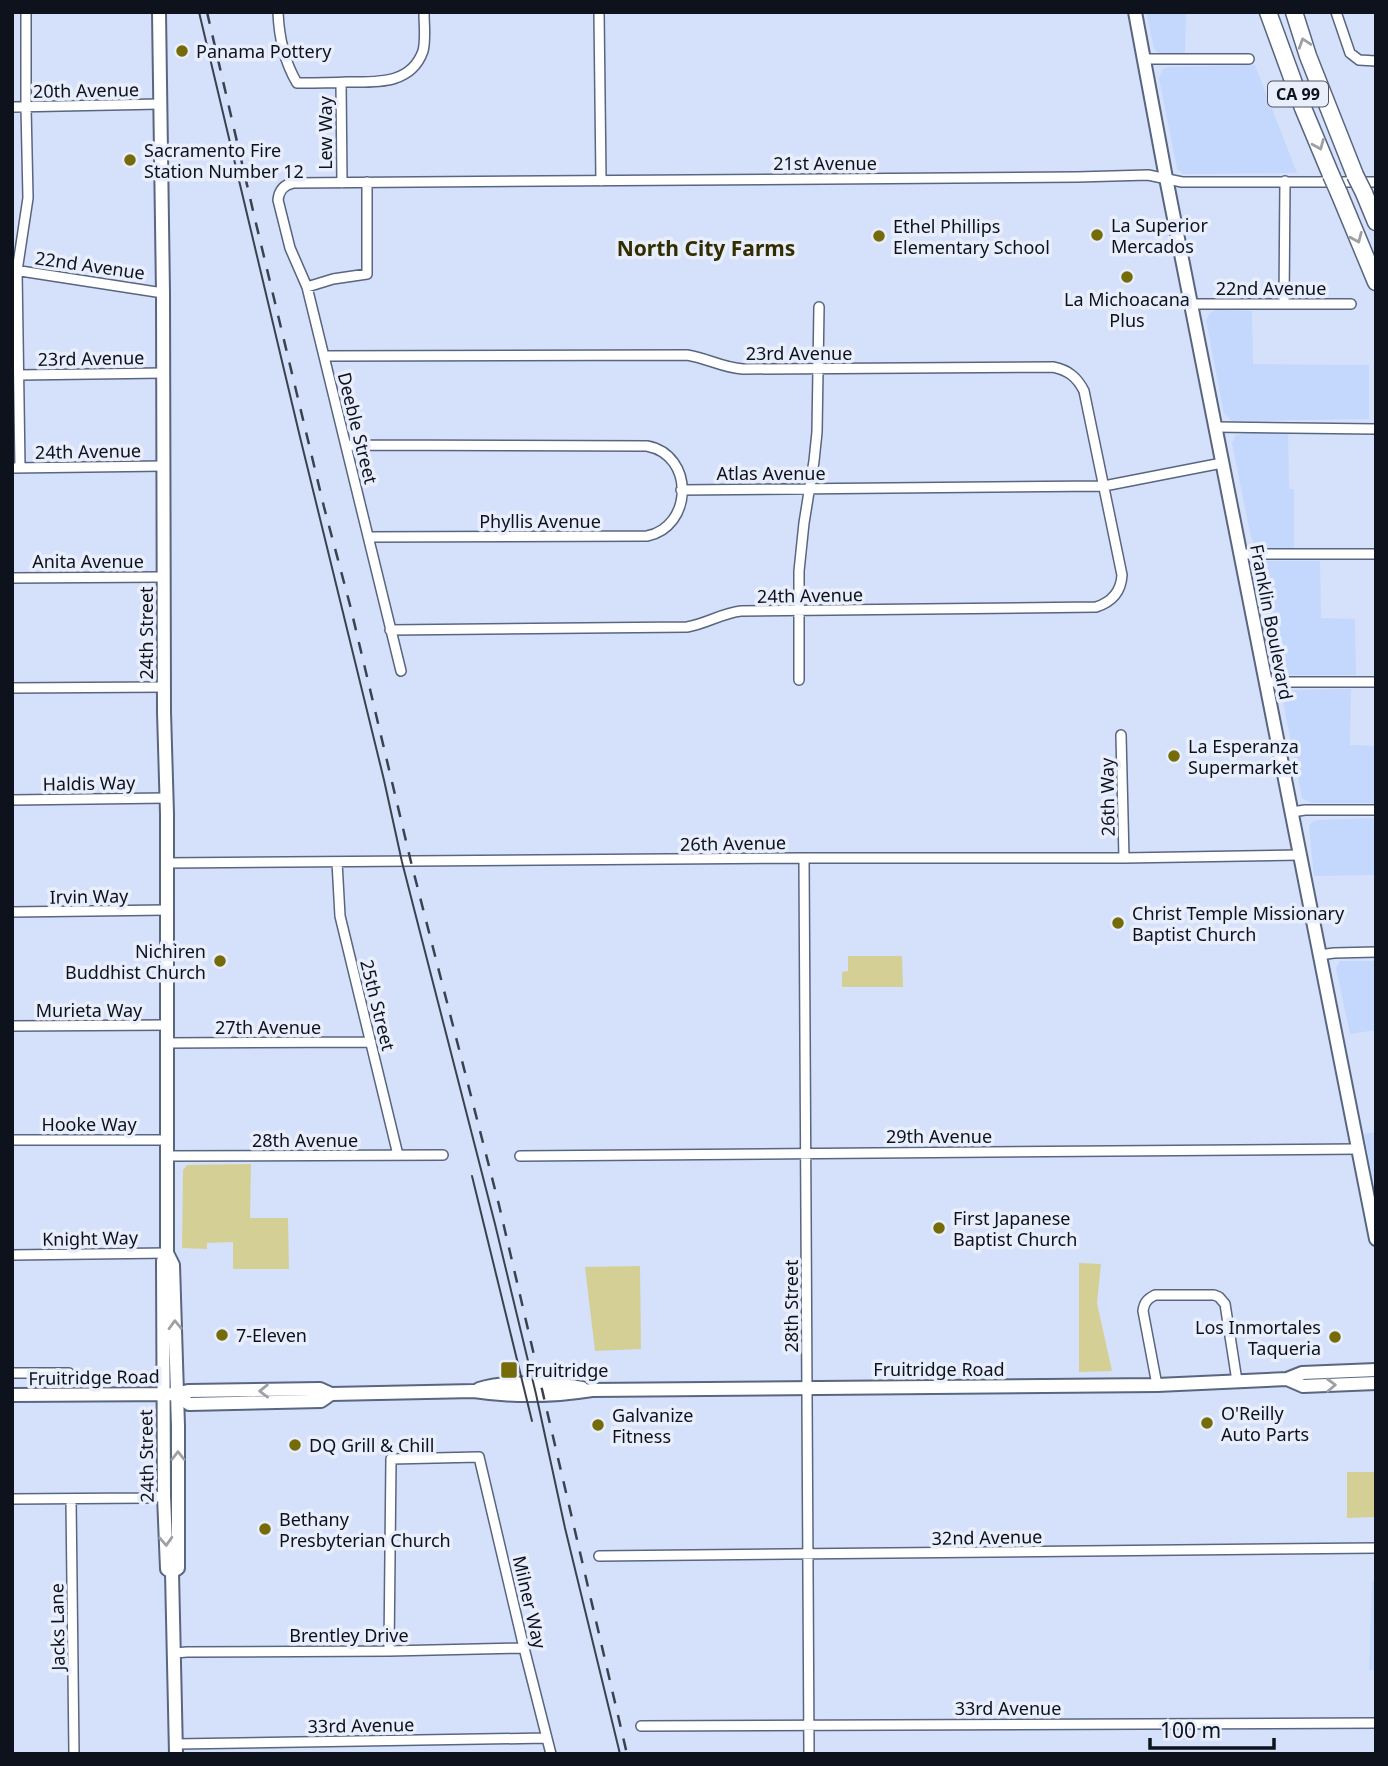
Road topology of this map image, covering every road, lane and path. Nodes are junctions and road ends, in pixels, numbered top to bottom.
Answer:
1 (26, 12) edge
2 (159, 12) edge
3 (278, 12) edge
4 (425, 12) edge
5 (599, 12) edge
6 (1135, 12) edge
7 (1268, 12) edge
8 (1294, 12) edge
9 (1336, 12) edge
10 (1143, 59) junction
11 (1250, 59) dead end
12 (1376, 61) edge
13 (341, 83) junction
14 (160, 104) junction
15 (12, 107) edge
16 (26, 107) junction
17 (1166, 178) junction
18 (601, 181) junction
19 (1285, 181) junction
20 (342, 183) junction
21 (367, 183) junction
22 (1370, 187) edge
23 (279, 194) joint
24 (1376, 222) edge
25 (15, 270) edge
26 (1376, 282) edge
27 (307, 287) junction
28 (163, 293) junction
29 (1191, 304) junction
30 (1284, 304) junction
31 (1351, 304) dead end
32 (819, 307) dead end
33 (324, 356) junction
34 (819, 368) junction
35 (163, 373) junction
36 (19, 375) junction
37 (1215, 427) junction
38 (1376, 429) edge
39 (346, 445) junction
40 (1222, 463) junction
41 (164, 466) junction
42 (16, 468) edge
43 (1104, 486) junction
44 (810, 489) junction
45 (681, 490) junction
46 (368, 537) junction
47 (1240, 554) junction
48 (1376, 554) edge
49 (163, 577) junction
50 (12, 578) edge
51 (798, 611) junction
52 (390, 630) junction
53 (401, 671) dead end
54 (799, 680) dead end
55 (1266, 682) junction
56 (1376, 682) edge
57 (164, 687) junction
58 (12, 688) edge
59 (1121, 735) dead end
60 (166, 798) junction
61 (12, 800) edge
62 (1376, 810) edge
63 (1292, 812) junction
64 (1300, 855) junction
65 (804, 858) junction
66 (1124, 858) junction
67 (337, 862) junction
68 (166, 863) junction
69 (167, 910) junction
70 (12, 912) edge
71 (1376, 953) edge
72 (1319, 955) junction
73 (167, 1025) junction
74 (12, 1026) edge
75 (371, 1042) junction
76 (166, 1043) junction
77 (12, 1140) edge
78 (166, 1140) junction
79 (1358, 1149) junction
80 (806, 1153) junction
81 (398, 1155) junction
82 (443, 1155) dead end
83 (167, 1156) junction
84 (520, 1156) dead end
85 (1376, 1239) edge
86 (167, 1253) junction
87 (12, 1255) edge
88 (1376, 1359) edge
89 (1370, 1370) edge
90 (12, 1373) edge
91 (69, 1373) dead end
92 (1287, 1379) junction
93 (1237, 1381) junction
94 (1376, 1383) edge
95 (1157, 1385) junction
96 (807, 1388) junction
97 (170, 1393) junction
98 (12, 1395) edge
99 (164, 1496) junction
100 (12, 1499) edge
101 (71, 1499) junction
102 (1376, 1548) edge
103 (808, 1555) junction
104 (599, 1556) dead end
105 (172, 1572) junction
106 (524, 1648) junction
107 (389, 1651) junction
108 (175, 1653) junction
109 (1376, 1723) edge
110 (809, 1725) junction
111 (641, 1726) dead end
112 (547, 1738) junction
113 (176, 1749) edge
114 (74, 1754) edge
115 (551, 1754) edge
116 (809, 1754) edge

1 - 16 street
2 - 14 main road, 24th Street
3 - 13 street
4 - 13 street
5 - 18 street
6 - 10 main road, Franklin Boulevard
7 -> 26 highway, CA 99, bridge
22 -> 8 highway, CA 99, bridge
9 - 12 street
10 - 11 street
10 - 17 main road, Franklin Boulevard
13 - 20 street, Lew Way
14 - 16 street, 20th Avenue
14 - 28 main road, 24th Street
15 - 16 street, 20th Avenue
16 - 25 street
17 - 18 street, 21st Avenue
17 - 19 street, 21st Avenue
17 - 29 main road, Franklin Boulevard
18 - 21 street, 21st Avenue
19 - 22 street, 21st Avenue
19 - 30 street
20 - 21 street, 21st Avenue
20 - 23 street, 21st Avenue
21 - 27 street
22 - 24 highway, CA 99
23 - 27 street, Deeble Street
25 - 28 street, 22nd Avenue
25 - 36 street
27 - 33 street, Deeble Street
28 - 35 main road, 24th Street
29 - 30 street, 22nd Avenue
29 - 37 main road, Franklin Boulevard
30 - 31 street, 22nd Avenue
32 - 34 street
33 - 34 street, 23rd Avenue
33 - 39 street, Deeble Street
34 - 43 street, 23rd Avenue
34 - 44 street
35 - 36 street, 23rd Avenue
35 - 41 main road, 24th Street
36 - 42 street
37 - 38 street
37 - 40 main road, Franklin Boulevard
39 - 45 street
39 - 46 street, Deeble Street
40 - 43 street, Atlas Avenue
40 - 47 main road, Franklin Boulevard
41 - 42 street, 24th Avenue
41 - 49 main road, 24th Street
43 - 44 street, Atlas Avenue
43 - 51 street, 24th Avenue
44 - 45 street, Atlas Avenue
44 - 51 street
45 - 46 street, Phyllis Avenue
46 - 52 street, Deeble Street
47 - 48 street
47 - 55 main road, Franklin Boulevard
49 - 50 street, Anita Avenue
49 - 57 main road, 24th Street
51 - 52 street, 24th Avenue
51 - 54 street
52 - 53 street, Deeble Street
55 - 56 street
55 - 63 main road, Franklin Boulevard
57 - 58 street
57 - 60 main road, 24th Street
59 - 66 street, 26th Way
60 - 61 street, Haldis Way
60 - 68 main road, 24th Street
62 - 63 street
63 - 64 main road, Franklin Boulevard
64 - 66 street, 26th Avenue
64 - 72 main road, Franklin Boulevard
65 - 66 street, 26th Avenue
65 - 67 street, 26th Avenue
65 - 80 street, 28th Street
67 - 68 street, 26th Avenue
67 - 75 street, 25th Street
68 - 69 main road, 24th Street
69 - 70 street, Irvin Way
69 - 73 main road, 24th Street
71 - 72 street
72 - 79 main road, Franklin Boulevard
73 - 74 street, Murieta Way
73 - 76 main road, 24th Street
75 - 76 street, 27th Avenue
75 - 81 street, 25th Street
76 - 78 main road, 24th Street
77 - 78 street, Hooke Way
78 - 83 main road, 24th Street
79 - 80 street, 29th Avenue
79 - 85 main road, Franklin Boulevard
80 - 84 street, 29th Avenue
80 - 96 street, 28th Street
81 - 82 street, 28th Avenue
81 - 83 street, 28th Avenue
83 - 86 main road, 24th Street
86 - 87 street, Knight Way
86 - 97 main road, 24th Street
88 - 89 main road
89 - 92 main road, Fruitridge Road
90 - 91 street
92 - 93 main road, Fruitridge Road
92 -> 94 main road, Fruitridge Road
93 - 95 main road, Fruitridge Road
93 - 95 street
95 - 96 main road, Fruitridge Road
96 - 97 main road, Fruitridge Road
96 - 103 street, 28th Street
97 - 98 main road, Fruitridge Road
97 - 99 main road, 24th Street
105 -> 97 main road, 24th Street
99 - 101 street
99 -> 105 main road, 24th Street
100 - 101 street
101 - 114 street, Jacks Lane
102 - 103 street, 32nd Avenue
103 - 104 street, 32nd Avenue
103 - 110 street, 28th Street
105 - 108 main road, 24th Street
106 - 107 street, Brentley Drive
106 - 107 street, Milner Way
106 - 112 street, Milner Way
107 - 108 street, Brentley Drive
108 - 113 main road, 24th Street
109 - 110 street, 33rd Avenue
110 - 111 street, 33rd Avenue
110 - 116 street, 28th Street
112 - 113 street, 33rd Avenue
112 - 115 street, Milner Way

